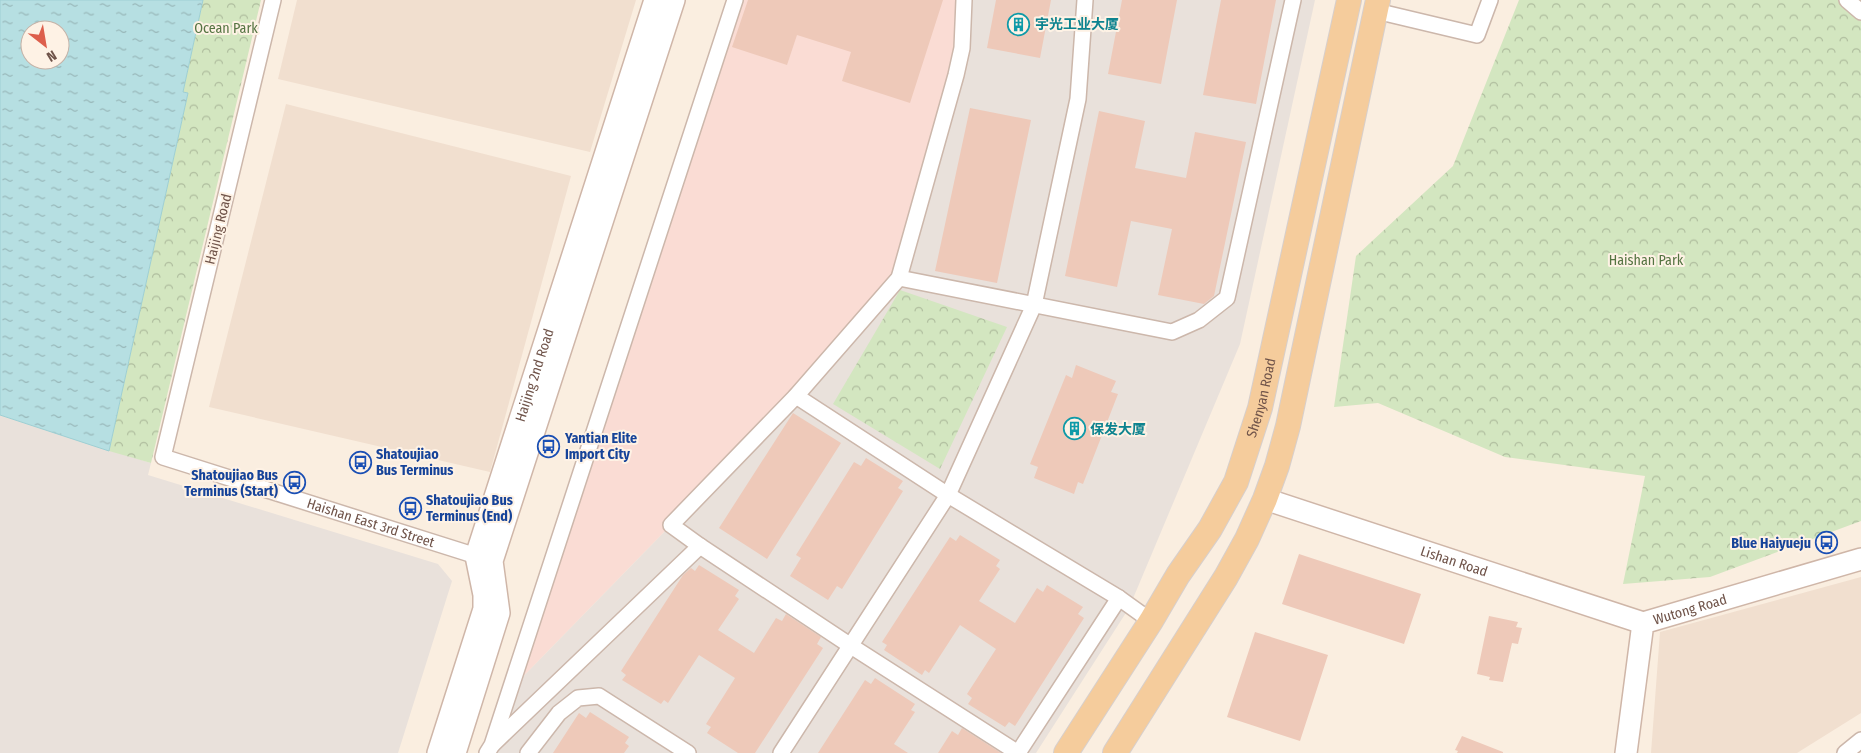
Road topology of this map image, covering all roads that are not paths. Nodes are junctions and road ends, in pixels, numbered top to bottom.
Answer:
1 (273, 0) edge
2 (655, 0) edge
3 (674, 0) edge
4 (735, 0) edge
5 (964, 0) edge
6 (1085, 0) edge
7 (1293, 0) edge
8 (1349, 0) edge
9 (1490, 0) edge
10 (1377, 5) edge
11 (899, 278) junction
12 (1034, 305) junction
13 (796, 396) junction
14 (163, 457) joint
15 (948, 496) junction
16 (1265, 499) junction
17 (700, 546) junction
18 (484, 558) junction
19 (1861, 559) edge
20 (1119, 598) junction
21 (1151, 621) junction
22 (1644, 624) junction
23 (851, 646) junction
24 (1861, 740) edge
25 (490, 749) edge
26 (438, 753) edge
27 (455, 753) edge
28 (528, 753) edge
29 (688, 753) edge
30 (781, 753) edge
31 (1018, 753) edge
32 (1066, 753) edge
33 (1114, 753) edge
34 (1626, 753) edge
35 (1845, 753) edge

1 - 14 street, Haijing Road
2 - 18 street, Haijing 2nd Road
3 - 18 street, Haijing 2nd Road
4 - 25 street
5 - 11 street
6 - 12 street
7 - 12 street
8 - 21 main road, Shenyan Road
9 - 10 street
10 - 16 main road
11 - 12 street
11 - 13 street
12 - 15 street
13 - 15 street
13 - 17 street
14 - 18 street, Haishan East 3rd Street
15 - 20 street
15 - 23 street
16 - 22 street, Lishan Road
16 - 33 main road
17 - 23 street
17 - 25 street
18 - 26 street, Haijing 2nd Road
18 - 27 street, Haijing 2nd Road
19 - 22 street, Wutong Road
20 - 21 street
20 - 31 street
21 - 32 main road, Shenyan Road
22 - 34 street, Wutong Road
23 - 30 street
23 - 31 street
24 - 35 street
28 - 29 street

